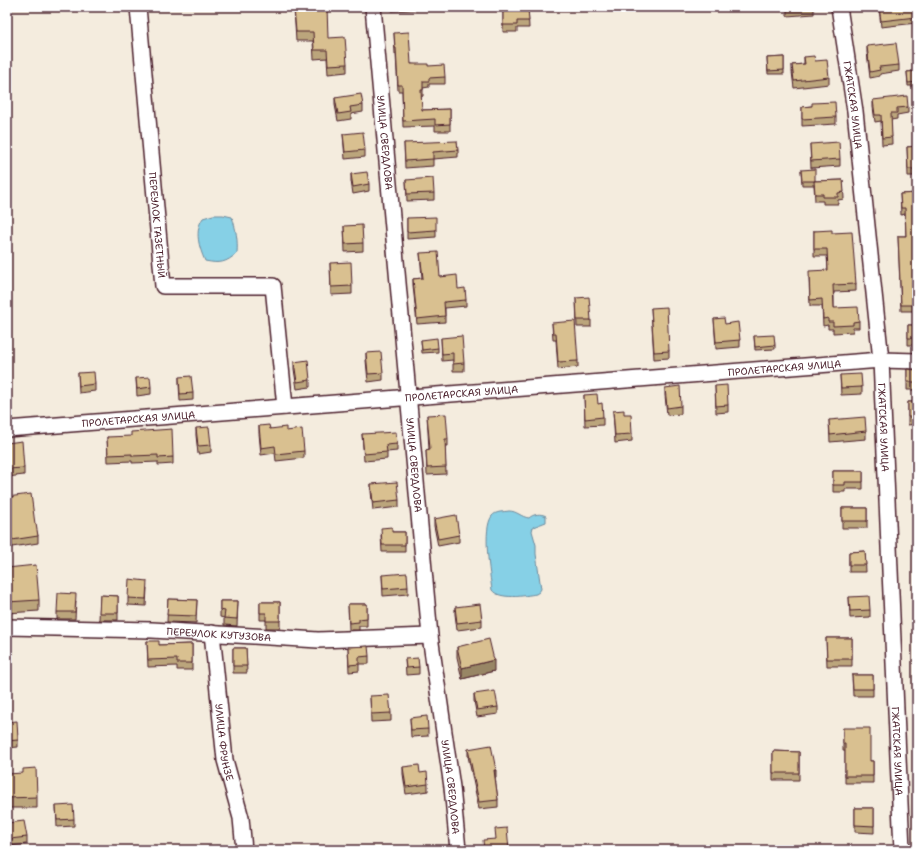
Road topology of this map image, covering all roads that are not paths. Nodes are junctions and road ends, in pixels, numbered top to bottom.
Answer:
1 (138, 7) edge
2 (373, 7) edge
3 (839, 7) edge
4 (880, 360) junction
5 (917, 361) edge
6 (408, 397) junction
7 (285, 407) junction
8 (7, 429) edge
9 (7, 627) edge
10 (212, 634) junction
11 (430, 636) junction
12 (244, 850) edge
13 (458, 850) edge
14 (902, 850) edge

1 - 7 street, ПЕРЕУЛОК ГАЗЕТНЫЙ
2 - 6 street, УЛИЦА СВЕРДЛОВА
3 - 4 street, ГЖАТСКАЯ УЛИЦА
4 - 5 street, ПРОЛЕТАРСКАЯ УЛИЦА
4 - 6 street, ПРОЛЕТАРСКАЯ УЛИЦА
4 - 14 street, ГЖАТСКАЯ УЛИЦА
6 - 7 street, ПРОЛЕТАРСКАЯ УЛИЦА
6 - 11 street, УЛИЦА СВЕРДЛОВА
7 - 8 street, ПРОЛЕТАРСКАЯ УЛИЦА
9 - 10 street, ПЕРЕУЛОК КУТУЗОВА
10 - 11 street, ПЕРЕУЛОК КУТУЗОВА
10 - 12 street, УЛИЦА ФРУНЗЕ
11 - 13 street, УЛИЦА СВЕРДЛОВА

